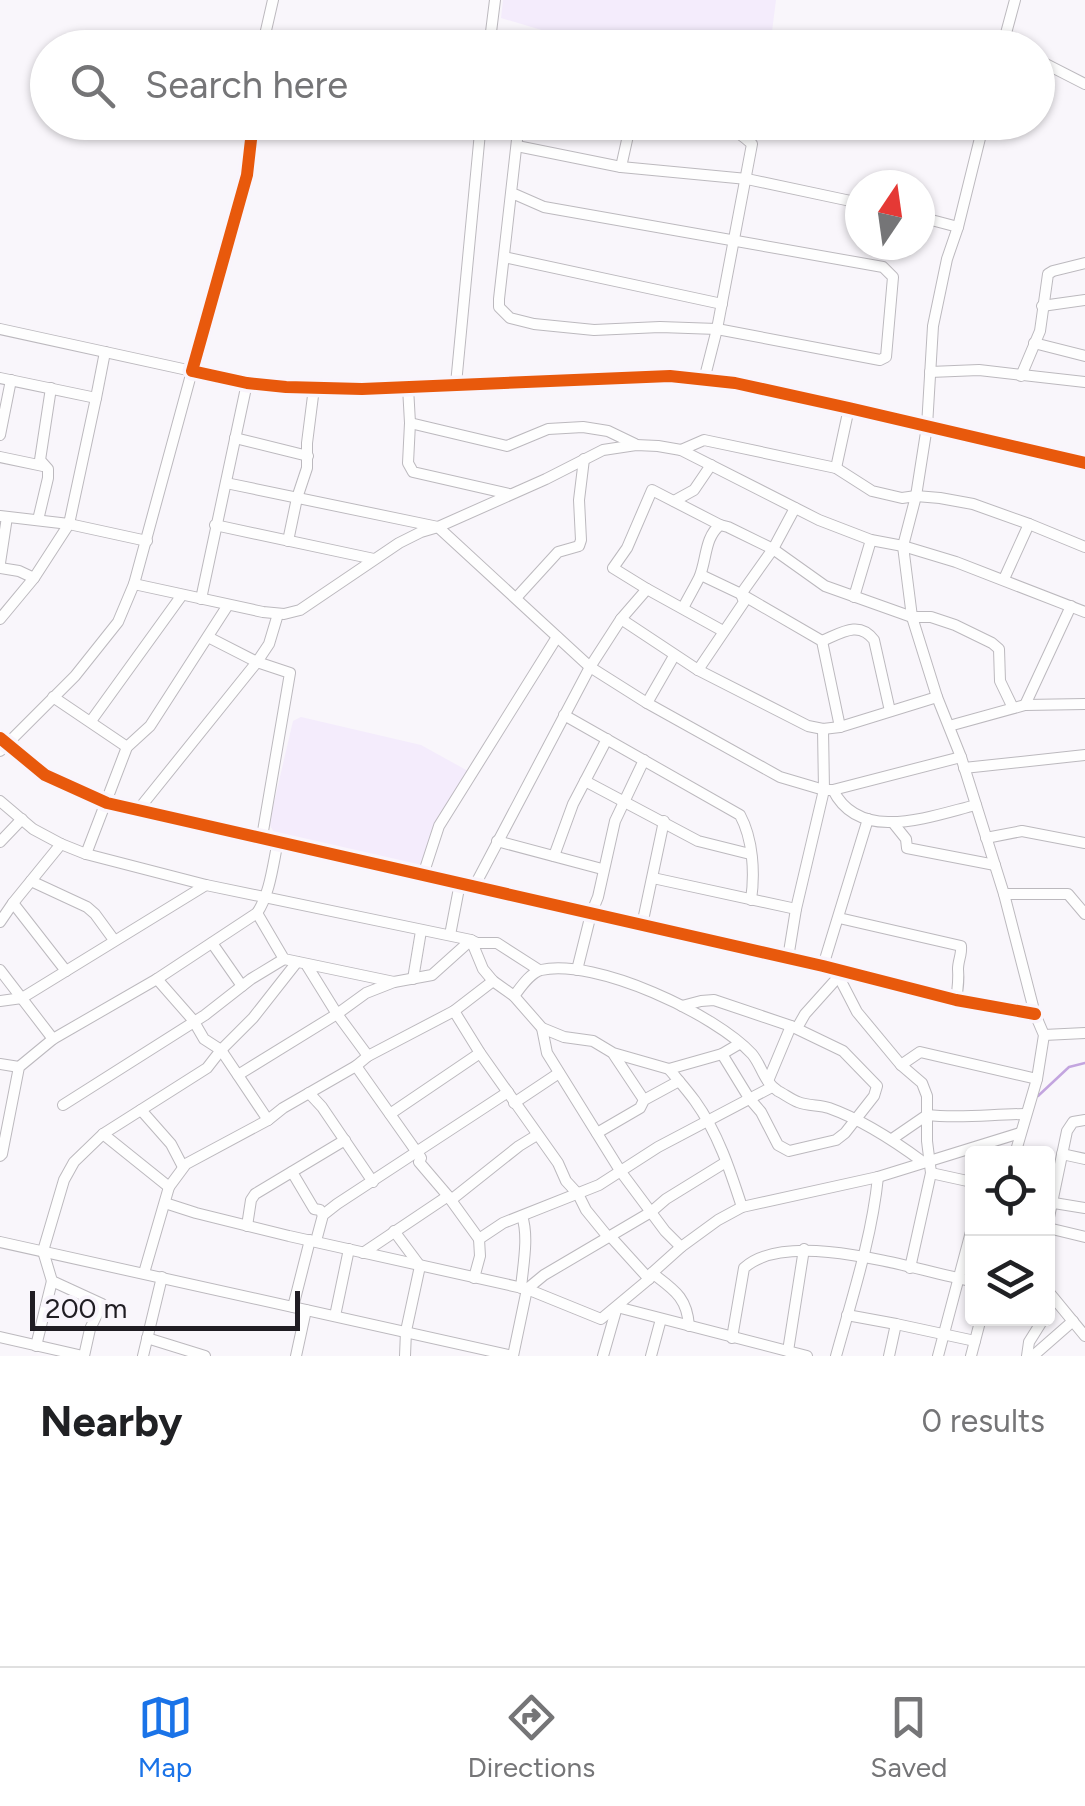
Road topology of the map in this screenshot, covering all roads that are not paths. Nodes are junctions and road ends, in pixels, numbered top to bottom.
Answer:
1 (273, 0) edge
2 (494, 0) edge
3 (1015, 0) edge
4 (266, 30) edge
5 (491, 30) edge
6 (1009, 30) edge
7 (1055, 69) edge
8 (1085, 84) edge
9 (250, 140) edge
10 (480, 140) edge
11 (517, 140) edge
12 (627, 140) edge
13 (748, 140) edge
14 (980, 140) edge
15 (516, 146) junction
16 (621, 168) junction
17 (747, 179) junction
18 (512, 193) junction
19 (845, 200) edge
20 (935, 220) edge
21 (958, 227) junction
22 (733, 239) junction
23 (504, 256) junction
24 (1085, 264) edge
25 (1085, 300) edge
26 (722, 304) junction
27 (1042, 306) junction
28 (0, 329) edge
29 (717, 329) junction
30 (1034, 343) junction
31 (105, 352) junction
32 (1085, 356) edge
33 (192, 371) junction
34 (930, 372) junction
35 (1021, 376) junction
36 (5, 379) edge
37 (704, 380) junction
38 (1085, 382) edge
39 (247, 383) junction
40 (456, 384) junction
41 (408, 387) junction
42 (51, 388) junction
43 (314, 388) junction
44 (96, 398) junction
45 (849, 408) junction
46 (410, 423) junction
47 (927, 426) junction
48 (0, 435) edge
49 (235, 438) junction
50 (636, 445) junction
51 (681, 450) junction
52 (0, 456) edge
53 (308, 456) junction
54 (584, 459) junction
55 (1085, 463) edge
56 (711, 464) junction
57 (43, 466) junction
58 (836, 468) junction
59 (226, 483) junction
60 (510, 495) junction
61 (916, 496) junction
62 (297, 498) junction
63 (674, 502) junction
64 (795, 508) junction
65 (4, 516) edge
66 (38, 520) junction
67 (68, 524) junction
68 (1029, 524) junction
69 (720, 525) junction
70 (215, 526) junction
71 (438, 527) junction
72 (147, 540) junction
73 (871, 540) junction
74 (288, 541) junction
75 (904, 546) junction
76 (1085, 548) edge
77 (773, 549) junction
78 (374, 559) junction
79 (0, 566) edge
80 (701, 575) junction
81 (34, 578) junction
82 (1004, 580) junction
83 (134, 584) junction
84 (647, 589) junction
85 (741, 594) junction
86 (182, 595) junction
87 (854, 597) junction
88 (200, 598) junction
89 (516, 598) junction
90 (228, 605) junction
91 (1071, 606) junction
92 (682, 608) junction
93 (1085, 612) edge
94 (278, 614) junction
95 (912, 617) junction
96 (0, 619) edge
97 (621, 619) junction
98 (724, 631) junction
99 (208, 637) junction
100 (557, 637) junction
101 (822, 641) junction
102 (674, 656) junction
103 (257, 662) junction
104 (590, 668) junction
105 (698, 670) junction
106 (54, 697) junction
107 (937, 697) junction
108 (648, 703) junction
109 (1085, 704) edge
110 (1019, 706) junction
111 (890, 712) junction
112 (564, 715) junction
113 (91, 722) junction
114 (949, 726) junction
115 (840, 727) junction
116 (823, 729) junction
117 (607, 739) junction
118 (2, 744) edge
119 (128, 748) junction
120 (1085, 755) edge
121 (644, 760) junction
122 (963, 763) junction
123 (585, 781) junction
124 (829, 790) junction
125 (0, 801) edge
126 (107, 802) junction
127 (623, 802) junction
128 (976, 805) junction
129 (138, 810) junction
130 (22, 819) junction
131 (868, 819) junction
132 (664, 821) junction
133 (894, 824) junction
134 (262, 837) junction
135 (986, 838) junction
136 (278, 841) junction
137 (497, 841) junction
138 (0, 842) edge
139 (1085, 843) edge
140 (61, 844) junction
141 (86, 854) junction
142 (750, 854) junction
143 (554, 856) junction
144 (995, 864) junction
145 (602, 869) junction
146 (424, 875) junction
147 (653, 878) junction
148 (31, 881) junction
149 (460, 883) junction
150 (206, 885) junction
151 (474, 887) junction
152 (1004, 894) junction
153 (264, 896) junction
154 (751, 900) junction
155 (13, 902) junction
156 (796, 910) junction
157 (257, 914) junction
158 (591, 914) junction
159 (1085, 914) edge
160 (838, 918) junction
161 (0, 922) edge
162 (642, 925) junction
163 (422, 931) junction
164 (450, 935) junction
165 (114, 940) junction
166 (470, 940) junction
167 (212, 943) junction
168 (284, 958) junction
169 (788, 958) junction
170 (301, 962) junction
171 (823, 966) junction
172 (0, 970) edge
173 (539, 970) junction
174 (578, 970) junction
175 (66, 971) junction
176 (840, 973) junction
177 (157, 979) junction
178 (413, 980) junction
179 (492, 981) junction
180 (394, 982) junction
181 (242, 986) junction
182 (514, 996) junction
183 (22, 998) junction
184 (956, 1000) junction
185 (0, 1001) edge
186 (682, 1006) junction
187 (454, 1012) junction
188 (338, 1014) junction
189 (1035, 1014) junction
190 (193, 1020) junction
191 (794, 1027) junction
192 (542, 1028) junction
193 (1085, 1033) edge
194 (1044, 1035) junction
195 (53, 1040) junction
196 (739, 1044) junction
197 (221, 1050) junction
198 (480, 1053) junction
199 (612, 1054) junction
200 (722, 1054) junction
201 (368, 1056) junction
202 (0, 1064) edge
203 (901, 1065) junction
204 (356, 1066) junction
205 (19, 1067) junction
206 (670, 1069) junction
207 (559, 1073) junction
208 (238, 1075) junction
209 (1037, 1079) junction
210 (678, 1081) junction
211 (770, 1084) junction
212 (308, 1093) junction
213 (511, 1098) junction
214 (749, 1098) junction
215 (644, 1100) junction
216 (63, 1105) dead end
217 (142, 1110) junction
218 (390, 1114) junction
219 (1026, 1114) junction
220 (927, 1116) junction
221 (268, 1120) junction
222 (707, 1120) junction
223 (853, 1120) junction
224 (1085, 1120) edge
225 (597, 1133) junction
226 (103, 1134) junction
227 (1020, 1134) junction
228 (537, 1135) junction
229 (892, 1139) junction
230 (345, 1140) junction
231 (1017, 1146) edge
232 (417, 1153) junction
233 (1062, 1154) junction
234 (0, 1156) edge
235 (1085, 1158) edge
236 (926, 1160) junction
237 (726, 1162) junction
238 (183, 1167) junction
239 (292, 1172) junction
240 (621, 1172) junction
241 (930, 1173) junction
242 (878, 1176) junction
243 (965, 1180) edge
244 (373, 1182) junction
245 (1055, 1182) edge
246 (169, 1187) junction
247 (578, 1194) junction
248 (449, 1198) junction
249 (165, 1203) junction
250 (1055, 1203) edge
251 (742, 1207) junction
252 (1085, 1208) edge
253 (651, 1212) junction
254 (323, 1215) junction
255 (522, 1216) junction
256 (246, 1226) junction
257 (1055, 1227) edge
258 (394, 1231) junction
259 (609, 1236) junction
260 (970, 1236) edge
261 (1085, 1237) edge
262 (479, 1239) junction
263 (313, 1241) junction
264 (0, 1242) edge
265 (681, 1247) junction
266 (804, 1249) junction
267 (349, 1250) junction
268 (43, 1251) junction
269 (363, 1253) junction
270 (862, 1258) junction
271 (420, 1266) junction
272 (910, 1268) junction
273 (144, 1273) junction
274 (651, 1276) junction
275 (162, 1278) junction
276 (474, 1278) junction
277 (959, 1279) junction
278 (52, 1280) junction
279 (965, 1280) edge
280 (524, 1288) junction
281 (1056, 1301) edge
282 (293, 1307) junction
283 (617, 1308) junction
284 (306, 1310) junction
285 (335, 1316) junction
286 (847, 1316) junction
287 (661, 1319) junction
288 (1073, 1321) junction
289 (896, 1324) junction
290 (689, 1326) junction
291 (979, 1326) edge
292 (1040, 1326) edge
293 (406, 1332) junction
294 (946, 1334) junction
295 (1085, 1336) edge
296 (0, 1337) edge
297 (147, 1338) junction
298 (732, 1338) junction
299 (975, 1342) junction
300 (36, 1346) junction
301 (764, 1351) edge
302 (788, 1351) junction
303 (84, 1356) edge
304 (143, 1356) edge
305 (201, 1356) edge
306 (296, 1356) edge
307 (405, 1356) edge
308 (513, 1356) edge
309 (603, 1356) edge
310 (651, 1356) edge
311 (807, 1356) edge
312 (836, 1356) edge
313 (889, 1356) edge
314 (938, 1356) edge
315 (971, 1356) edge
316 (1030, 1356) edge

1 - 4 street
2 - 5 street
3 - 6 street
7 - 8 street
9 - 33 street
10 - 40 street
11 - 15 street
12 - 16 street
13 - 17 street
14 - 21 street
15 - 16 street
15 - 18 street
16 - 17 street
17 - 19 street
17 - 22 street
18 - 22 street
18 - 23 street
20 - 21 street
21 - 34 street
22 - 26 street
22 - 29 street
23 - 26 street
23 - 29 street
24 - 27 street
25 - 27 street
26 - 29 street
27 - 30 street
28 - 31 street
29 - 37 street
30 - 32 street
30 - 35 street
31 - 33 street
31 - 44 street
33 - 39 street
33 - 72 street
34 - 35 street
34 - 47 street
35 - 38 street
36 - 42 street
36 - 48 street
37 - 40 street
37 - 45 street
39 - 43 street
39 - 49 street
40 - 41 street
41 - 43 street
41 - 46 street
42 - 44 street
42 - 57 street
43 - 53 street
44 - 67 street
45 - 47 street
45 - 58 street
46 - 50 street
46 - 60 street
47 - 55 street
47 - 61 street
49 - 53 street
49 - 59 street
50 - 51 street
50 - 54 street
51 - 56 street
51 - 58 street
52 - 57 street
53 - 62 street
54 - 60 street
54 - 89 street
56 - 63 street
56 - 64 street
57 - 66 street
58 - 61 street
59 - 62 street
59 - 70 street
60 - 71 street
61 - 68 street
61 - 75 street
62 - 71 street
62 - 74 street
63 - 69 street
63 - 84 street
64 - 73 street
64 - 77 street
65 - 66 street
65 - 79 street
66 - 67 street
67 - 72 street
67 - 81 street
68 - 76 street
68 - 82 street
69 - 77 street
69 - 80 street
70 - 74 street
70 - 88 street
71 - 78 street
71 - 89 street
72 - 83 street
73 - 75 street
73 - 87 street
74 - 78 street
75 - 82 street
75 - 95 street
77 - 85 street
77 - 87 street
78 - 94 street
79 - 81 street
80 - 85 street
80 - 92 street
81 - 96 street
82 - 91 street
83 - 86 street
83 - 106 street
84 - 92 street
84 - 97 street
85 - 98 street
85 - 101 street
86 - 88 street
86 - 113 street
87 - 95 street
88 - 90 street
89 - 100 street
90 - 94 street
90 - 99 street
91 - 93 street
91 - 110 street
92 - 98 street
94 - 103 street
95 - 107 street
95 - 110 street
97 - 102 street
97 - 104 street
98 - 105 street
99 - 103 street
99 - 119 street
100 - 104 street
100 - 146 street
101 - 111 street
101 - 115 street
102 - 105 street
102 - 108 street
103 - 129 street
103 - 134 street
104 - 108 street
104 - 112 street
105 - 116 street
106 - 113 street
106 - 118 street
107 - 111 street
107 - 114 street
108 - 124 street
109 - 110 street
110 - 114 street
111 - 115 street
112 - 117 street
112 - 137 street
113 - 119 street
114 - 122 street
115 - 116 street
116 - 124 street
117 - 121 street
117 - 123 street
118 - 126 street
119 - 126 street
120 - 122 street
121 - 127 street
121 - 142 street
122 - 124 street
122 - 128 street
123 - 127 street
123 - 143 street
124 - 131 street
124 - 156 street
125 - 130 street
126 - 129 street
126 - 141 street
127 - 132 street
127 - 145 street
128 - 133 street
128 - 135 street
129 - 134 street
130 - 138 street
130 - 140 street
131 - 133 street
131 - 160 street
132 - 142 street
132 - 147 street
133 - 144 street
134 - 136 street
135 - 139 street
135 - 144 street
136 - 146 street
136 - 153 street
137 - 143 street
137 - 151 street
140 - 141 street
140 - 148 street
141 - 150 street
142 - 154 street
143 - 145 street
144 - 152 street
145 - 158 street
146 - 149 street
147 - 154 street
147 - 162 street
148 - 155 street
148 - 165 street
149 - 151 street
149 - 164 street
150 - 153 street
150 - 165 street
151 - 158 street
152 - 159 street
152 - 189 street
153 - 157 street
153 - 163 street
154 - 156 street
155 - 161 street
155 - 175 street
156 - 169 street
157 - 167 street
157 - 168 street
158 - 162 street
158 - 174 street
160 - 171 street
160 - 184 street
162 - 169 street
163 - 164 street
163 - 178 street
164 - 166 street
165 - 175 street
166 - 173 street
166 - 178 street
166 - 179 street
167 - 177 street
167 - 181 street
168 - 170 street
168 - 181 street
169 - 171 street
170 - 180 street
170 - 188 street
170 - 197 street
171 - 176 street
172 - 183 street
173 - 174 street
173 - 182 street
174 - 186 street
175 - 183 street
176 - 184 street
176 - 191 street
176 - 203 street
177 - 190 street
177 - 195 street
178 - 180 street
179 - 182 street
179 - 187 street
180 - 188 street
181 - 190 street
182 - 192 street
183 - 185 street
183 - 195 street
184 - 189 street
186 - 191 street
186 - 196 street
187 - 198 street
187 - 201 street
188 - 201 street
188 - 208 street
189 - 194 street
190 - 197 street
190 - 216 street
191 - 211 street
191 - 223 street
192 - 199 street
192 - 207 street
193 - 194 street
194 - 209 street
195 - 205 street
196 - 200 street
196 - 211 street
197 - 208 street
197 - 217 street
198 - 213 street
198 - 218 street
199 - 206 street
199 - 215 street
200 - 206 street
200 - 214 street
201 - 204 street
202 - 205 street
203 - 209 street
203 - 220 street
204 - 212 street
204 - 218 street
205 - 234 street
206 - 210 street
207 - 213 street
207 - 225 street
208 - 221 street
209 - 219 street
210 - 215 street
210 - 222 street
211 - 214 street
211 - 223 street
212 - 221 street
212 - 230 street
213 - 228 street
213 - 232 street
214 - 222 street
214 - 223 street
215 - 225 street
217 - 226 street
217 - 238 street
218 - 232 street
219 - 220 street
219 - 227 street
220 - 229 street
220 - 236 street
221 - 238 street
222 - 237 street
222 - 240 street
223 - 229 street
224 - 233 street
225 - 240 street
226 - 246 street
226 - 268 street
227 - 231 street
227 - 236 street
228 - 247 street
228 - 248 street
229 - 236 street
230 - 239 street
230 - 244 street
232 - 244 street
232 - 248 street
233 - 235 street
233 - 245 street
236 - 241 street
236 - 242 street
237 - 251 street
237 - 253 street
238 - 246 street
239 - 254 street
239 - 256 street
240 - 247 street
240 - 253 street
241 - 243 street
241 - 272 street
242 - 251 street
242 - 270 street
244 - 254 street
246 - 249 street
247 - 255 street
247 - 259 street
248 - 258 street
248 - 262 street
249 - 256 street
249 - 273 street
250 - 252 street
251 - 265 street
253 - 259 street
253 - 265 street
254 - 263 street
255 - 262 street
255 - 280 street
256 - 263 street
257 - 261 street
258 - 269 street
258 - 271 street
259 - 274 street
259 - 280 street
260 - 277 street
262 - 276 street
263 - 267 street
263 - 282 street
264 - 268 street
265 - 274 street
266 - 270 street
266 - 298 street
266 - 302 street
267 - 269 street
267 - 285 street
268 - 273 street
268 - 278 street
269 - 271 street
270 - 272 street
270 - 286 street
271 - 276 street
271 - 293 street
272 - 277 street
273 - 275 street
274 - 283 street
274 - 290 street
275 - 282 street
275 - 297 street
276 - 280 street
277 - 279 street
277 - 294 street
278 - 300 street
278 - 303 street
280 - 283 street
280 - 308 street
281 - 288 street
282 - 284 street
283 - 287 street
283 - 309 street
284 - 285 street
284 - 306 street
285 - 293 street
286 - 289 street
286 - 312 street
287 - 290 street
287 - 310 street
288 - 295 street
288 - 316 street
289 - 294 street
289 - 313 street
290 - 298 street
291 - 299 street
292 - 316 street
293 - 307 street
293 - 308 street
294 - 299 street
294 - 314 street
296 - 300 street
297 - 304 street
297 - 305 street
298 - 301 street
299 - 315 street
300 - 303 street
301 - 302 street
302 - 311 street

